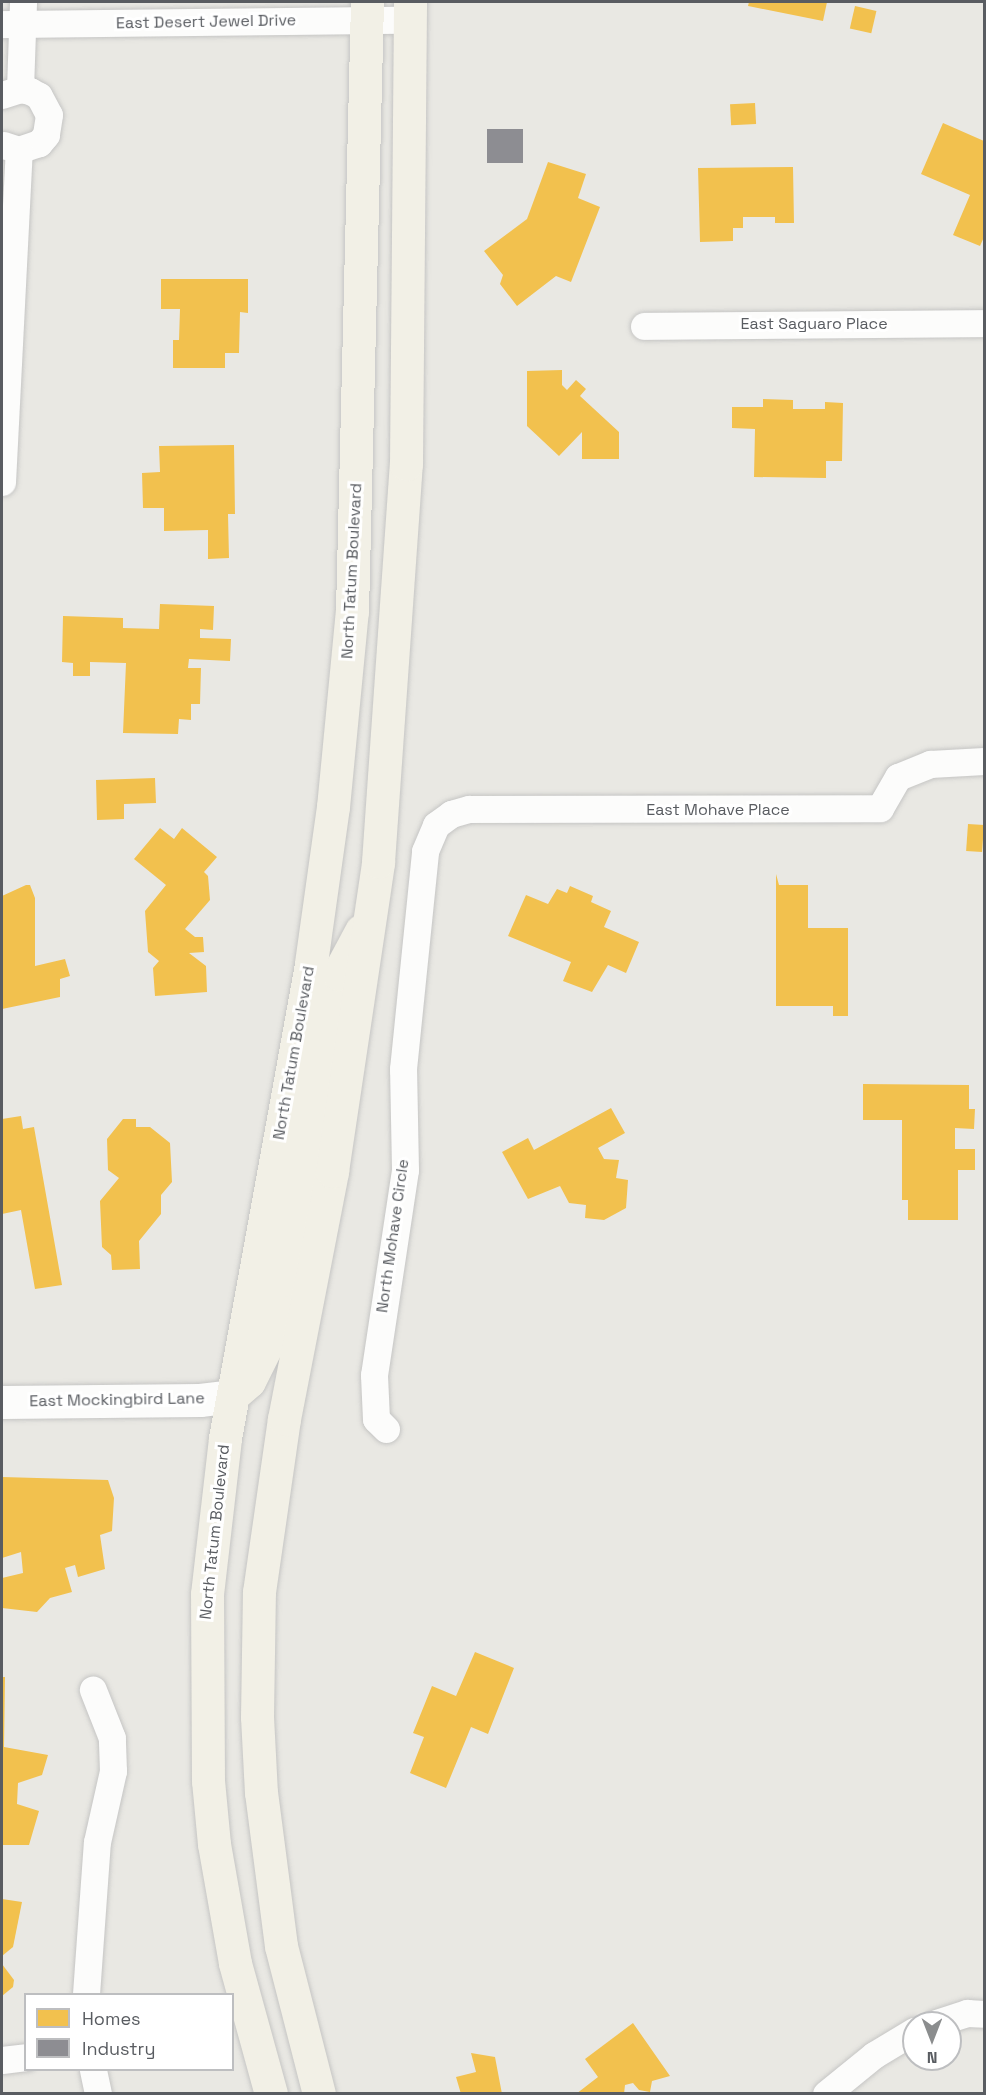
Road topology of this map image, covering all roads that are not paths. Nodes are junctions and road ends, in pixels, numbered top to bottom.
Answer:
1 (366, 11) edge
2 (410, 11) edge
3 (15, 16) edge
4 (11, 92) edge
5 (10, 147) edge
6 (984, 322) edge
7 (644, 326) dead end
8 (2, 482) edge
9 (984, 760) edge
10 (436, 825) joint
11 (373, 909) junction
12 (232, 1396) junction
13 (2, 1402) edge
14 (386, 1429) dead end
15 (93, 1690) dead end
16 (86, 1993) edge
17 (984, 2014) edge
18 (962, 2015) edge
19 (902, 2038) edge
20 (24, 2057) edge
21 (2, 2060) edge
22 (93, 2071) edge
23 (98, 2094) edge
24 (271, 2094) edge
25 (319, 2094) edge
26 (826, 2094) edge

1 - 2 street, East Desert Jewel Drive
1 - 3 street, East Desert Jewel Drive
1 - 12 main road, North Tatum Boulevard
2 - 11 main road
3 - 4 street
4 - 5 street
5 - 8 street
6 - 7 street, East Saguaro Place
9 - 10 street, East Mohave Place
10 - 14 street, North Mohave Circle
11 - 12 main road
11 - 25 main road
12 - 13 street, East Mockingbird Lane
12 - 24 main road, North Tatum Boulevard
15 - 16 street
17 - 18 street
19 - 26 street
20 - 21 street
22 - 23 street

